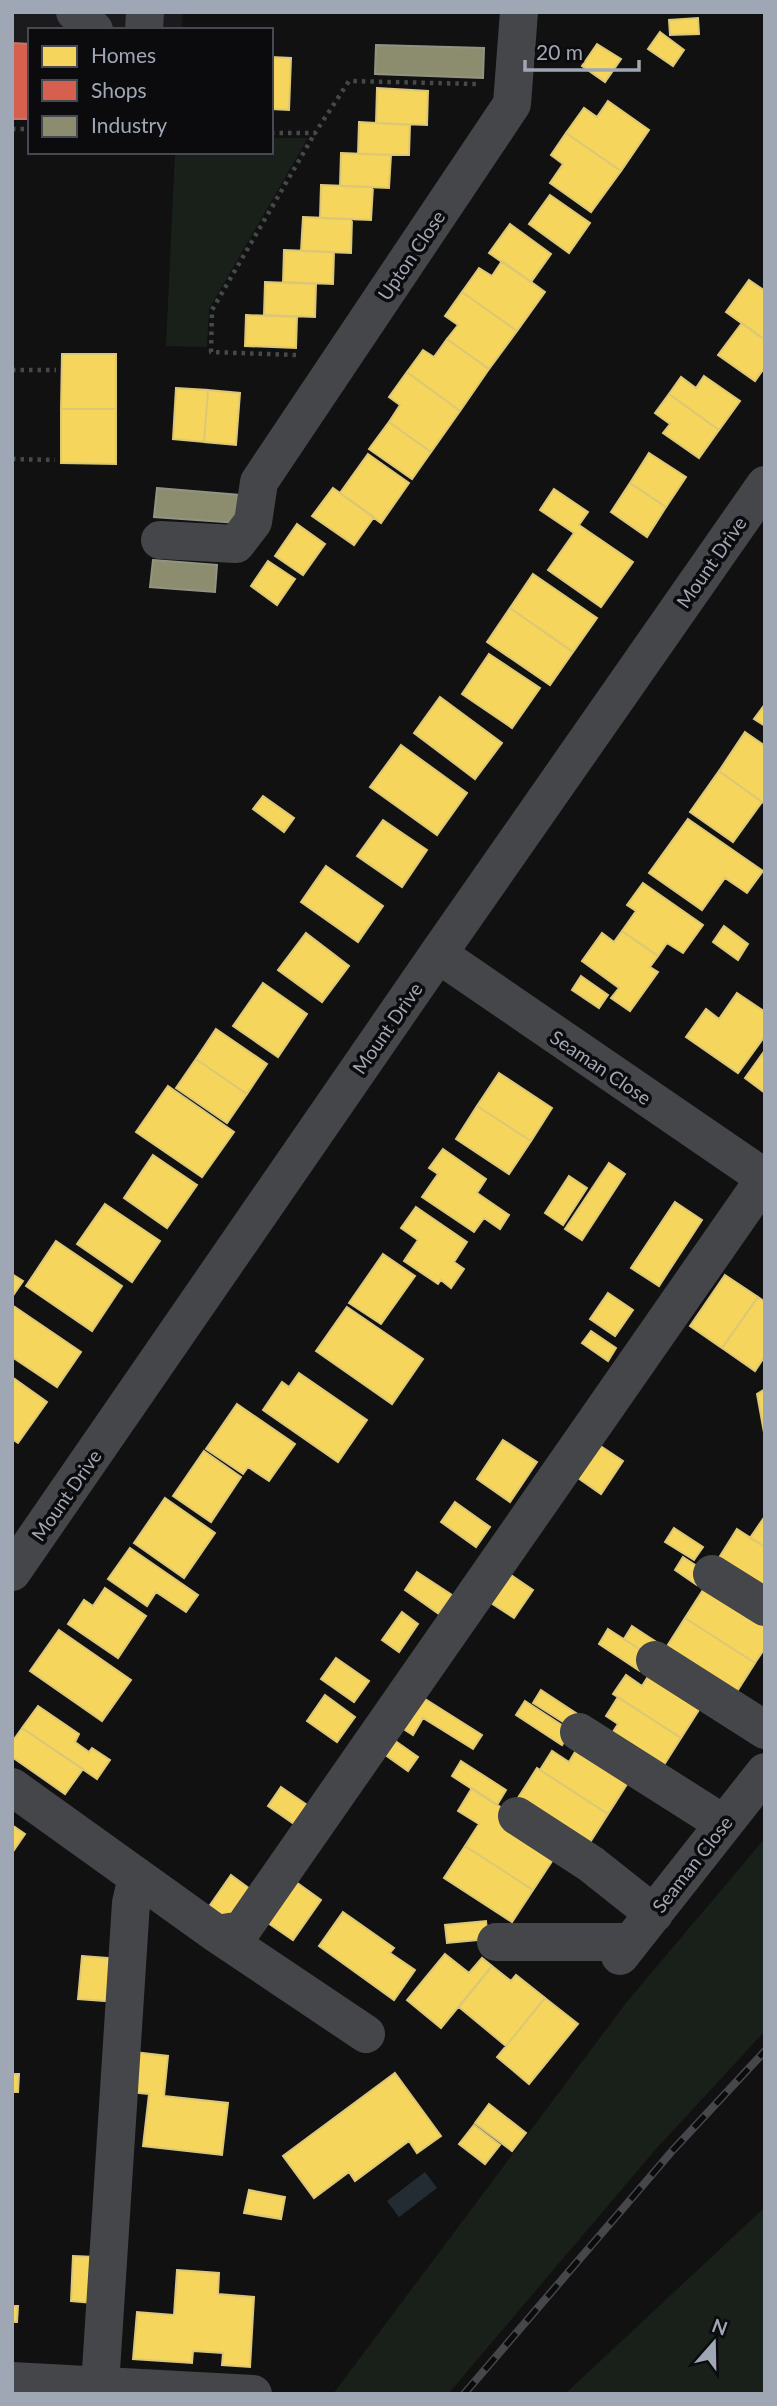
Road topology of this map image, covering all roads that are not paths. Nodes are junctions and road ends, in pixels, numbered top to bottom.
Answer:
1 (75, 12) edge
2 (519, 12) edge
3 (92, 28) edge
4 (765, 485) edge
5 (160, 540) dead end
6 (438, 954) junction
7 (765, 1178) edge
8 (12, 1572) edge
9 (712, 1574) dead end
10 (765, 1607) edge
11 (655, 1660) dead end
12 (765, 1730) edge
13 (579, 1732) dead end
14 (765, 1772) edge
15 (12, 1787) edge
16 (517, 1816) dead end
17 (724, 1824) junction
18 (137, 1877) junction
19 (218, 1934) junction
20 (635, 1937) junction
21 (496, 1942) dead end
22 (366, 2034) dead end
23 (12, 2381) edge
24 (100, 2386) junction
25 (253, 2394) edge

1 - 3 street
2 - 5 street, Upton Close
4 - 6 street, Mount Drive
6 - 7 street, Seaman Close
6 - 8 street, Mount Drive
7 - 19 street
9 - 10 street
11 - 12 street
13 - 17 street
14 - 17 street, Seaman Close
15 - 18 street
16 - 20 street
17 - 20 street, Seaman Close
18 - 19 street
18 - 24 street
19 - 22 street
20 - 21 street
23 - 24 street
24 - 25 street

